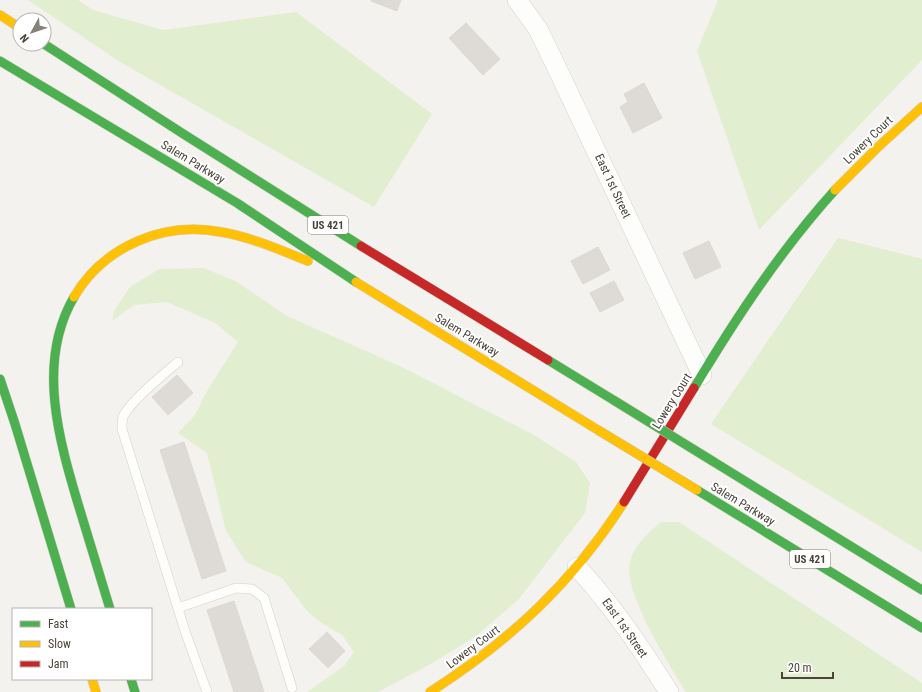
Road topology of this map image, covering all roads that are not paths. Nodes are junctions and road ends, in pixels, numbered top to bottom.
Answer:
1 (517, 0) edge
2 (0, 15) edge
3 (12, 23) edge
4 (52, 49) edge
5 (0, 61) edge
6 (922, 108) edge
7 (343, 274) junction
8 (178, 362) dead end
9 (702, 375) junction
10 (0, 380) edge
11 (577, 567) junction
12 (922, 590) edge
13 (71, 608) edge
14 (110, 608) edge
15 (178, 608) junction
16 (922, 628) edge
17 (92, 680) edge
18 (131, 680) edge
19 (292, 688) dead end
20 (96, 692) edge
21 (135, 692) edge
22 (208, 692) edge
23 (430, 692) edge
24 (669, 692) edge

1 - 9 street, East 1st Street
2 - 3 main road
4 - 12 main road, Salem Parkway / US 421, bridge
5 - 7 main road, Salem Parkway / US 421
6 - 9 main road, Lowery Court
7 - 14 main road
7 - 16 main road, Salem Parkway / US 421, bridge
8 - 15 lane
9 - 11 main road, Lowery Court
10 - 13 main road
11 - 23 main road, Lowery Court
11 - 24 street, East 1st Street
15 - 19 lane
15 - 22 lane
17 - 20 main road
18 - 21 main road

